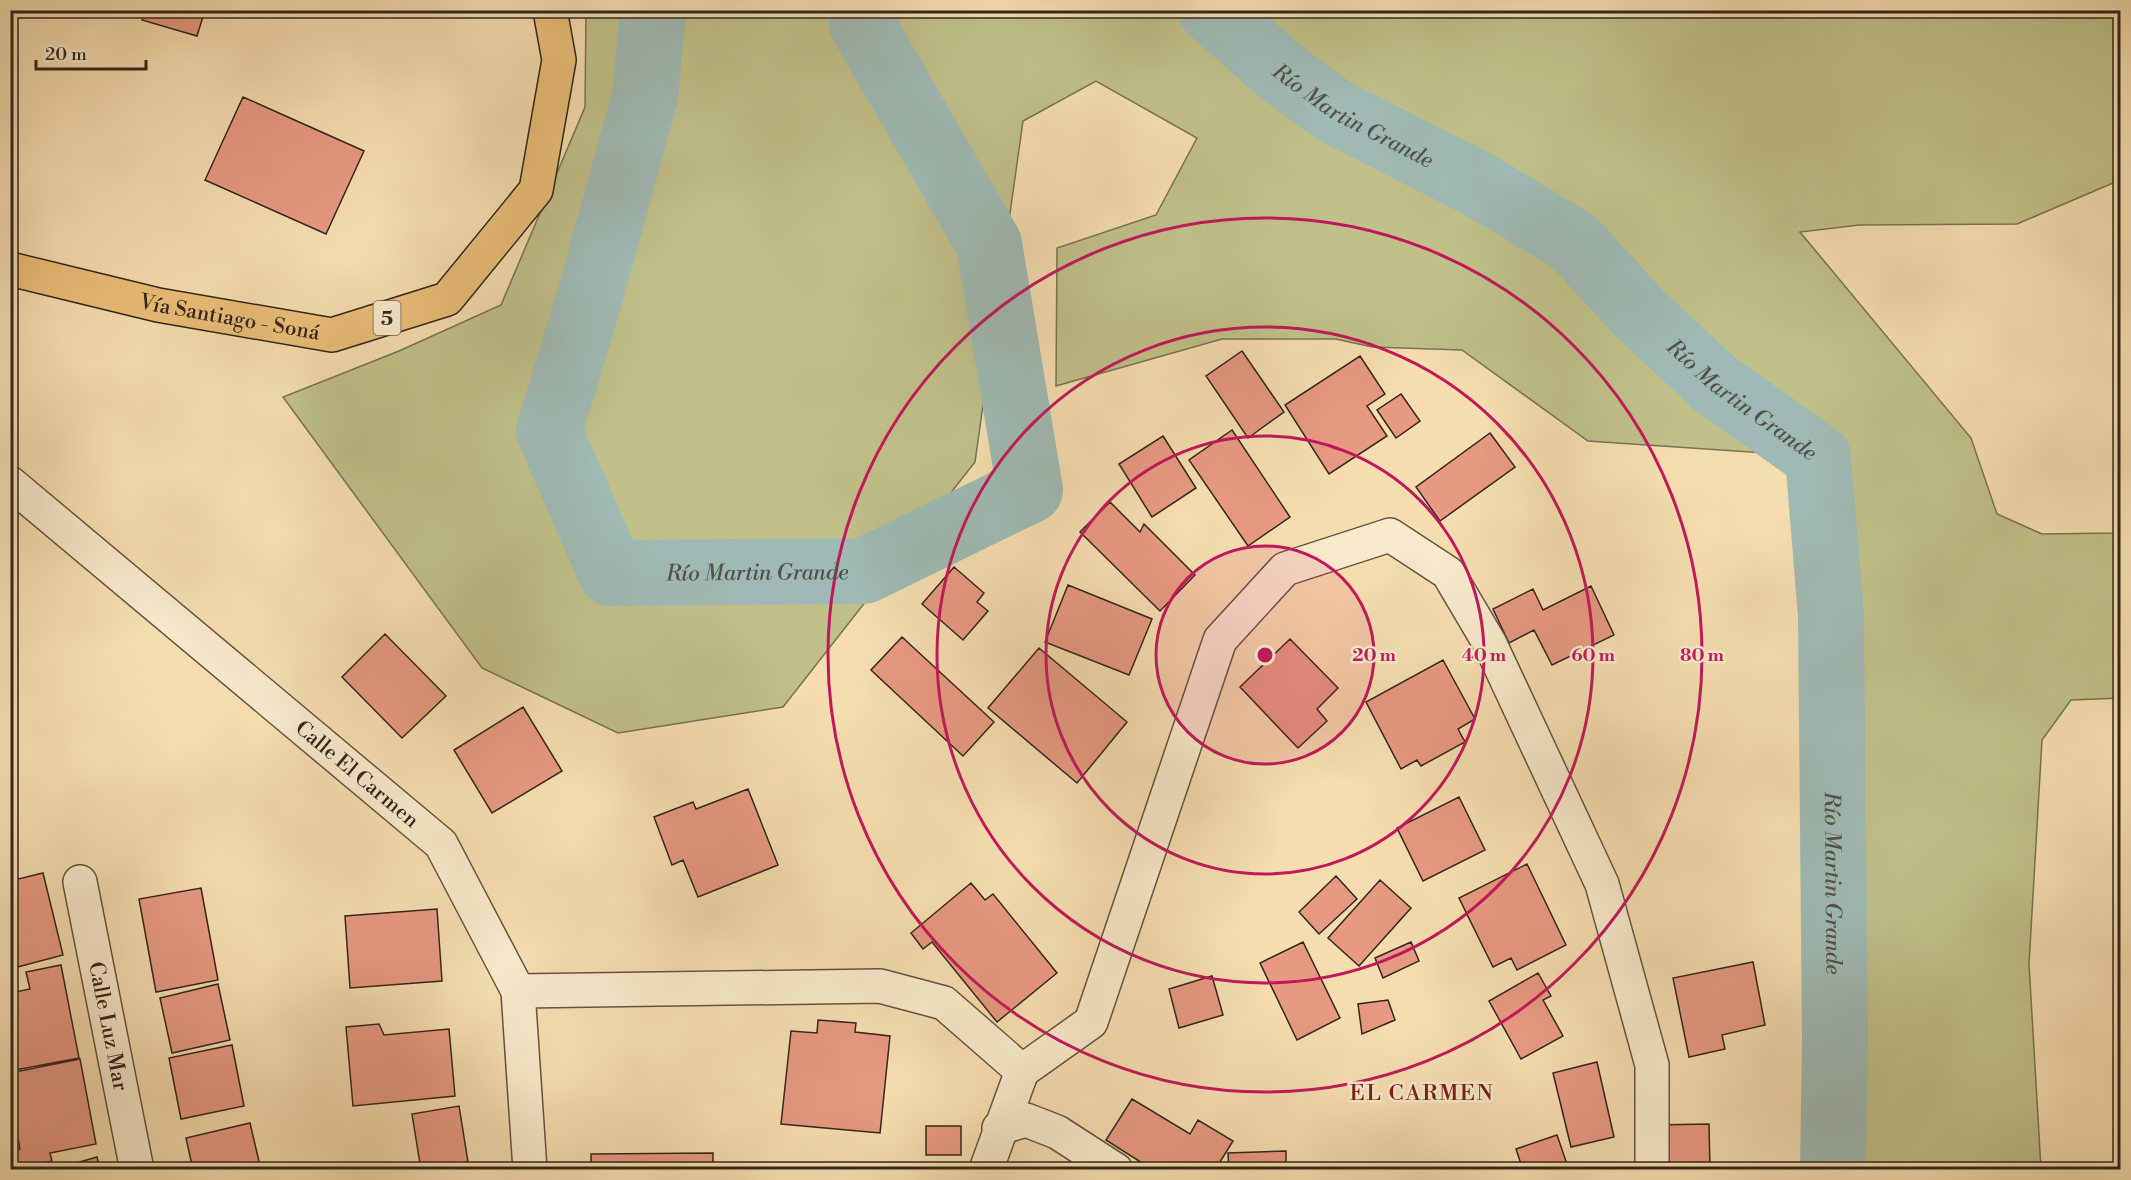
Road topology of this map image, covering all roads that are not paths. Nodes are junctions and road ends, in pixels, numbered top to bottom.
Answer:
1 (550, 10) edge
2 (10, 269) edge
3 (10, 483) edge
4 (80, 882) dead end
5 (518, 991) junction
6 (1022, 1071) junction
7 (999, 1128) junction
8 (137, 1170) edge
9 (530, 1170) edge
10 (986, 1170) edge
11 (1116, 1170) edge
12 (1652, 1170) edge

1 - 2 main road, Vía Santiago - Soná / 5
3 - 5 street, Calle El Carmen
4 - 8 street, Calle Luz Mar
5 - 6 street
5 - 9 street, Calle El Carmen
6 - 7 street
6 - 12 street
7 - 10 street
7 - 11 street

